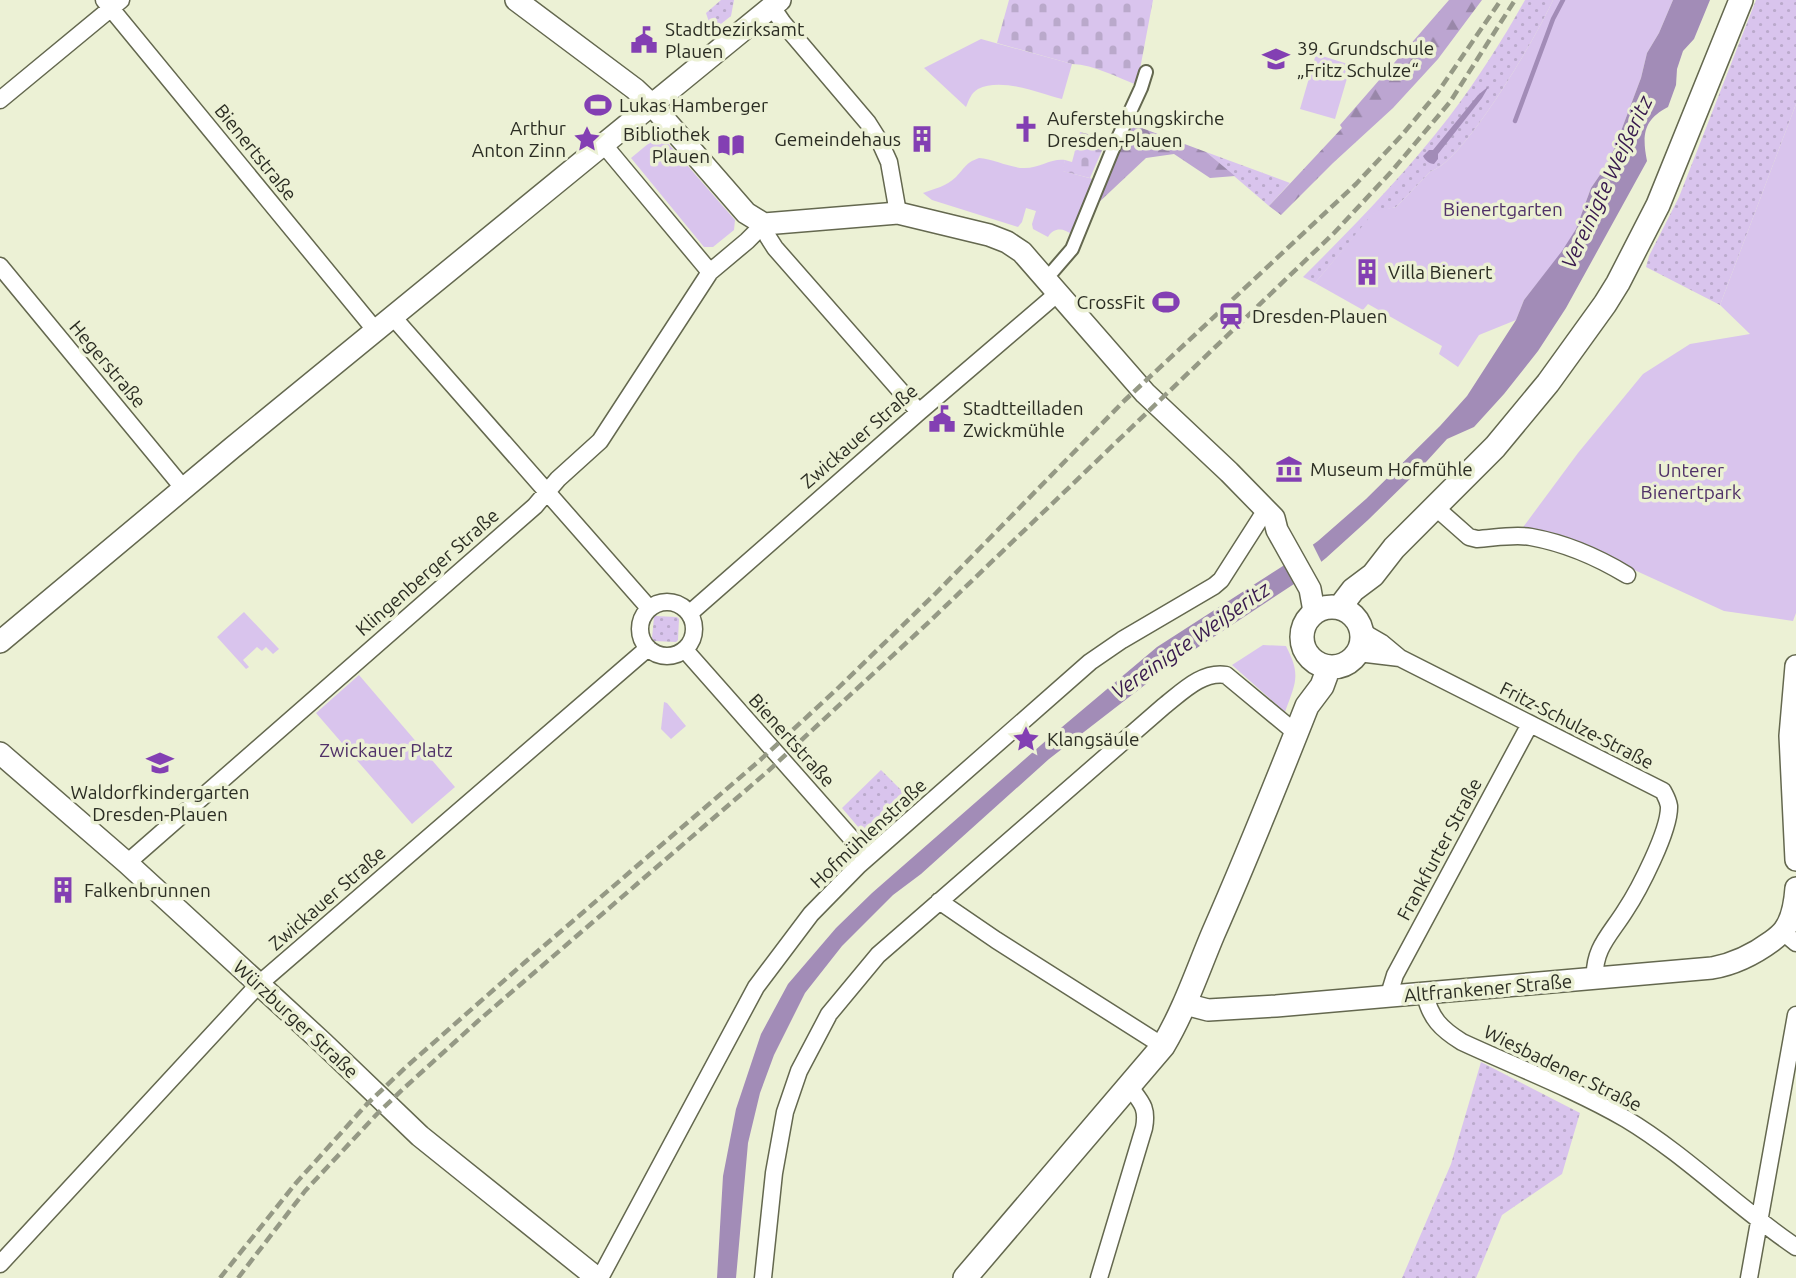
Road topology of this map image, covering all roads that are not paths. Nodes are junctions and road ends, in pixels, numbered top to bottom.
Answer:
1 (516, 0) edge
2 (1741, 0) edge
3 (774, 2) edge
4 (112, 3) edge
5 (1146, 72) dead end
6 (0, 100) edge
7 (652, 105) junction
8 (604, 145) junction
9 (898, 213) junction
10 (764, 224) junction
11 (0, 266) edge
12 (710, 272) junction
13 (1051, 285) junction
14 (385, 324) junction
15 (919, 412) junction
16 (184, 489) junction
17 (546, 493) junction
18 (1435, 507) junction
19 (1270, 514) junction
20 (1627, 575) dead end
21 (649, 608) junction
22 (690, 613) junction
23 (1337, 615) junction
24 (0, 642) edge
25 (648, 648) junction
26 (685, 650) junction
27 (1321, 664) junction
28 (1796, 666) edge
29 (1530, 724) junction
30 (1290, 729) junction
31 (0, 753) edge
32 (868, 857) junction
33 (1796, 860) edge
34 (127, 863) junction
35 (1796, 888) edge
36 (939, 901) junction
37 (1789, 938) edge
38 (1595, 979) junction
39 (259, 984) junction
40 (1425, 994) junction
41 (1392, 996) junction
42 (1185, 1004) junction
43 (1796, 1015) edge
44 (1163, 1046) junction
45 (1129, 1086) junction
46 (1759, 1219) junction
47 (1796, 1247) edge
48 (0, 1264) edge
49 (598, 1278) edge
50 (763, 1278) edge
51 (965, 1278) edge
52 (1099, 1278) edge
53 (1749, 1278) edge

1 - 7 street
2 - 18 main road
3 - 7 street
3 - 9 street
4 - 6 street
4 - 14 street, Bienertstraße
5 - 13 street
7 - 8 street
7 - 10 street
8 - 12 street
8 - 14 street
9 - 10 street
9 - 13 street
10 - 12 street, Klingenberger Straße
10 - 15 street
11 - 16 street, Hegerstraße
12 - 17 street, Klingenberger Straße
13 - 15 street, Zwickauer Straße
13 - 19 street
14 - 16 street
14 - 17 street, Bienertstraße
15 - 22 street, Zwickauer Straße
16 - 24 street
17 - 21 street, Bienertstraße
17 - 34 street, Klingenberger Straße
18 - 20 street
18 - 23 main road
19 - 23 street
19 - 32 street, Hofmühlenstraße
21 - 22 street
21 - 25 street
22 - 26 street
23 - 27 main road
23 - 27 main road
23 - 29 street, Fritz-Schulze-Straße
25 - 26 street
25 - 39 street, Zwickauer Straße
26 - 32 street, Bienertstraße
27 - 30 main road
28 - 33 street
29 - 38 street, Fritz-Schulze-Straße
29 - 41 street, Frankfurter Straße
30 - 36 street
30 - 42 main road
31 - 34 street, Würzburger Straße
32 - 49 street, Hofmühlenstraße
34 - 39 street, Würzburger Straße
35 - 37 street
36 - 44 street
36 - 50 street
37 - 38 street, Altfrankener Straße
38 - 40 street, Altfrankener Straße
39 - 48 street, Zwickauer Straße
39 - 49 street, Würzburger Straße
40 - 41 street, Altfrankener Straße
40 - 46 street, Wiesbadener Straße
41 - 42 street, Altfrankener Straße
42 - 44 main road
43 - 46 street
44 - 45 main road
45 - 51 main road
45 - 52 street
46 - 47 street, Wiesbadener Straße
46 - 53 street

